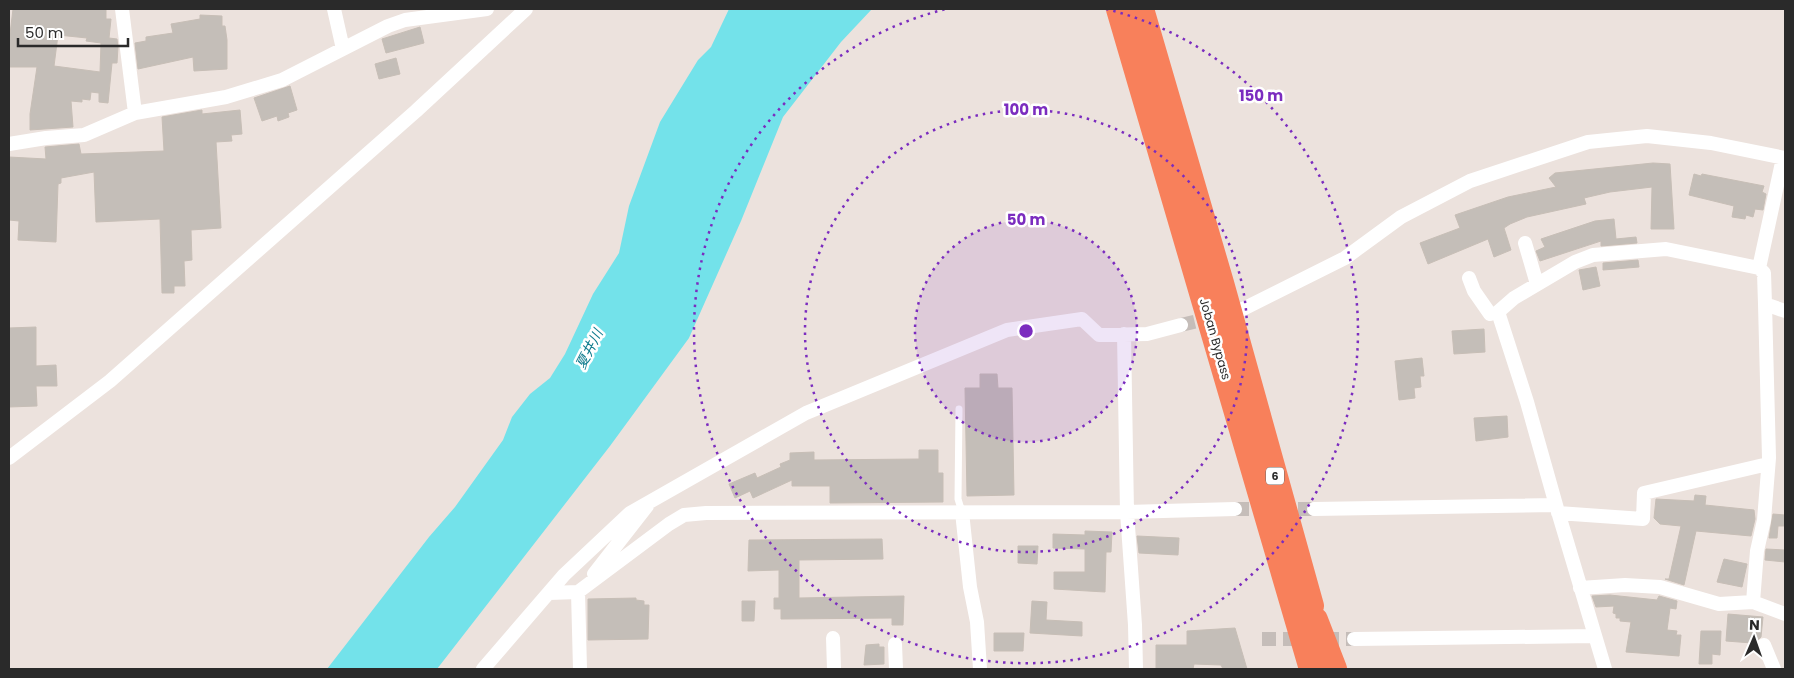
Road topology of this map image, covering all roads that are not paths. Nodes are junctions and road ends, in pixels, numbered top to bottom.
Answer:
1 (122, 9) edge
2 (334, 9) edge
3 (487, 9) edge
4 (526, 9) edge
5 (1119, 9) edge
6 (1141, 9) edge
7 (404, 15) edge
8 (344, 49) junction
9 (135, 113) junction
10 (9, 144) edge
11 (1784, 158) edge
12 (1525, 243) dead end
13 (1759, 268) junction
14 (1469, 278) dead end
15 (1537, 284) junction
16 (1211, 287) junction
17 (1765, 304) junction
18 (1243, 310) dead end
19 (1785, 311) edge
20 (1490, 314) dead end
21 (1182, 326) tunnel mouth
22 (1124, 334) junction
23 (959, 409) dead end
24 (9, 458) edge
25 (1768, 464) junction
26 (652, 500) junction
27 (1235, 509) tunnel mouth
28 (1314, 509) tunnel mouth
29 (1557, 509) junction
30 (1264, 511) junction
31 (962, 512) junction
32 (1127, 512) junction
33 (583, 588) junction
34 (1580, 588) junction
35 (549, 592) junction
36 (1752, 602) junction
37 (1785, 614) edge
38 (1315, 620) junction
39 (1595, 636) junction
40 (833, 638) dead end
41 (1354, 639) tunnel mouth
42 (895, 644) dead end
43 (1764, 646) dead end
44 (483, 669) edge
45 (580, 669) edge
46 (834, 669) edge
47 (896, 669) edge
48 (980, 669) edge
49 (1136, 669) edge
50 (1299, 669) edge
51 (1312, 669) edge
52 (1328, 669) edge
53 (1334, 669) edge
54 (1605, 669) edge
55 (1774, 669) edge

1 - 9 street
2 - 8 street
3 - 7 street
4 - 24 street
5 - 16 highway, Joban Bypass / 6
6 - 16 highway, Joban Bypass / 6
7 - 8 street
8 - 9 street
9 - 10 street
11 - 13 street
11 - 18 street
12 - 15 street
13 - 15 street
13 - 17 street
14 - 20 street
15 - 29 street
16 - 30 highway, Joban Bypass / 6
16 - 38 highway, Joban Bypass / 6
17 - 19 street
17 - 25 street
21 - 22 street
22 - 26 street
22 - 32 street
23 - 31 lane
25 - 29 street
25 - 36 street
26 - 33 street
26 - 35 street
27 - 32 street
28 - 29 street
29 - 34 street
30 - 50 highway
30 - 51 highway, Joban Bypass / 6
31 - 32 street
31 - 33 street
31 - 48 street
32 - 49 street
33 - 35 street
33 - 45 street
34 - 36 street
34 - 39 street
35 - 44 street
36 - 37 street
38 - 52 highway, Joban Bypass / 6
38 - 53 highway
39 - 41 street
39 - 54 street
40 - 46 street
42 - 47 street
43 - 55 street

